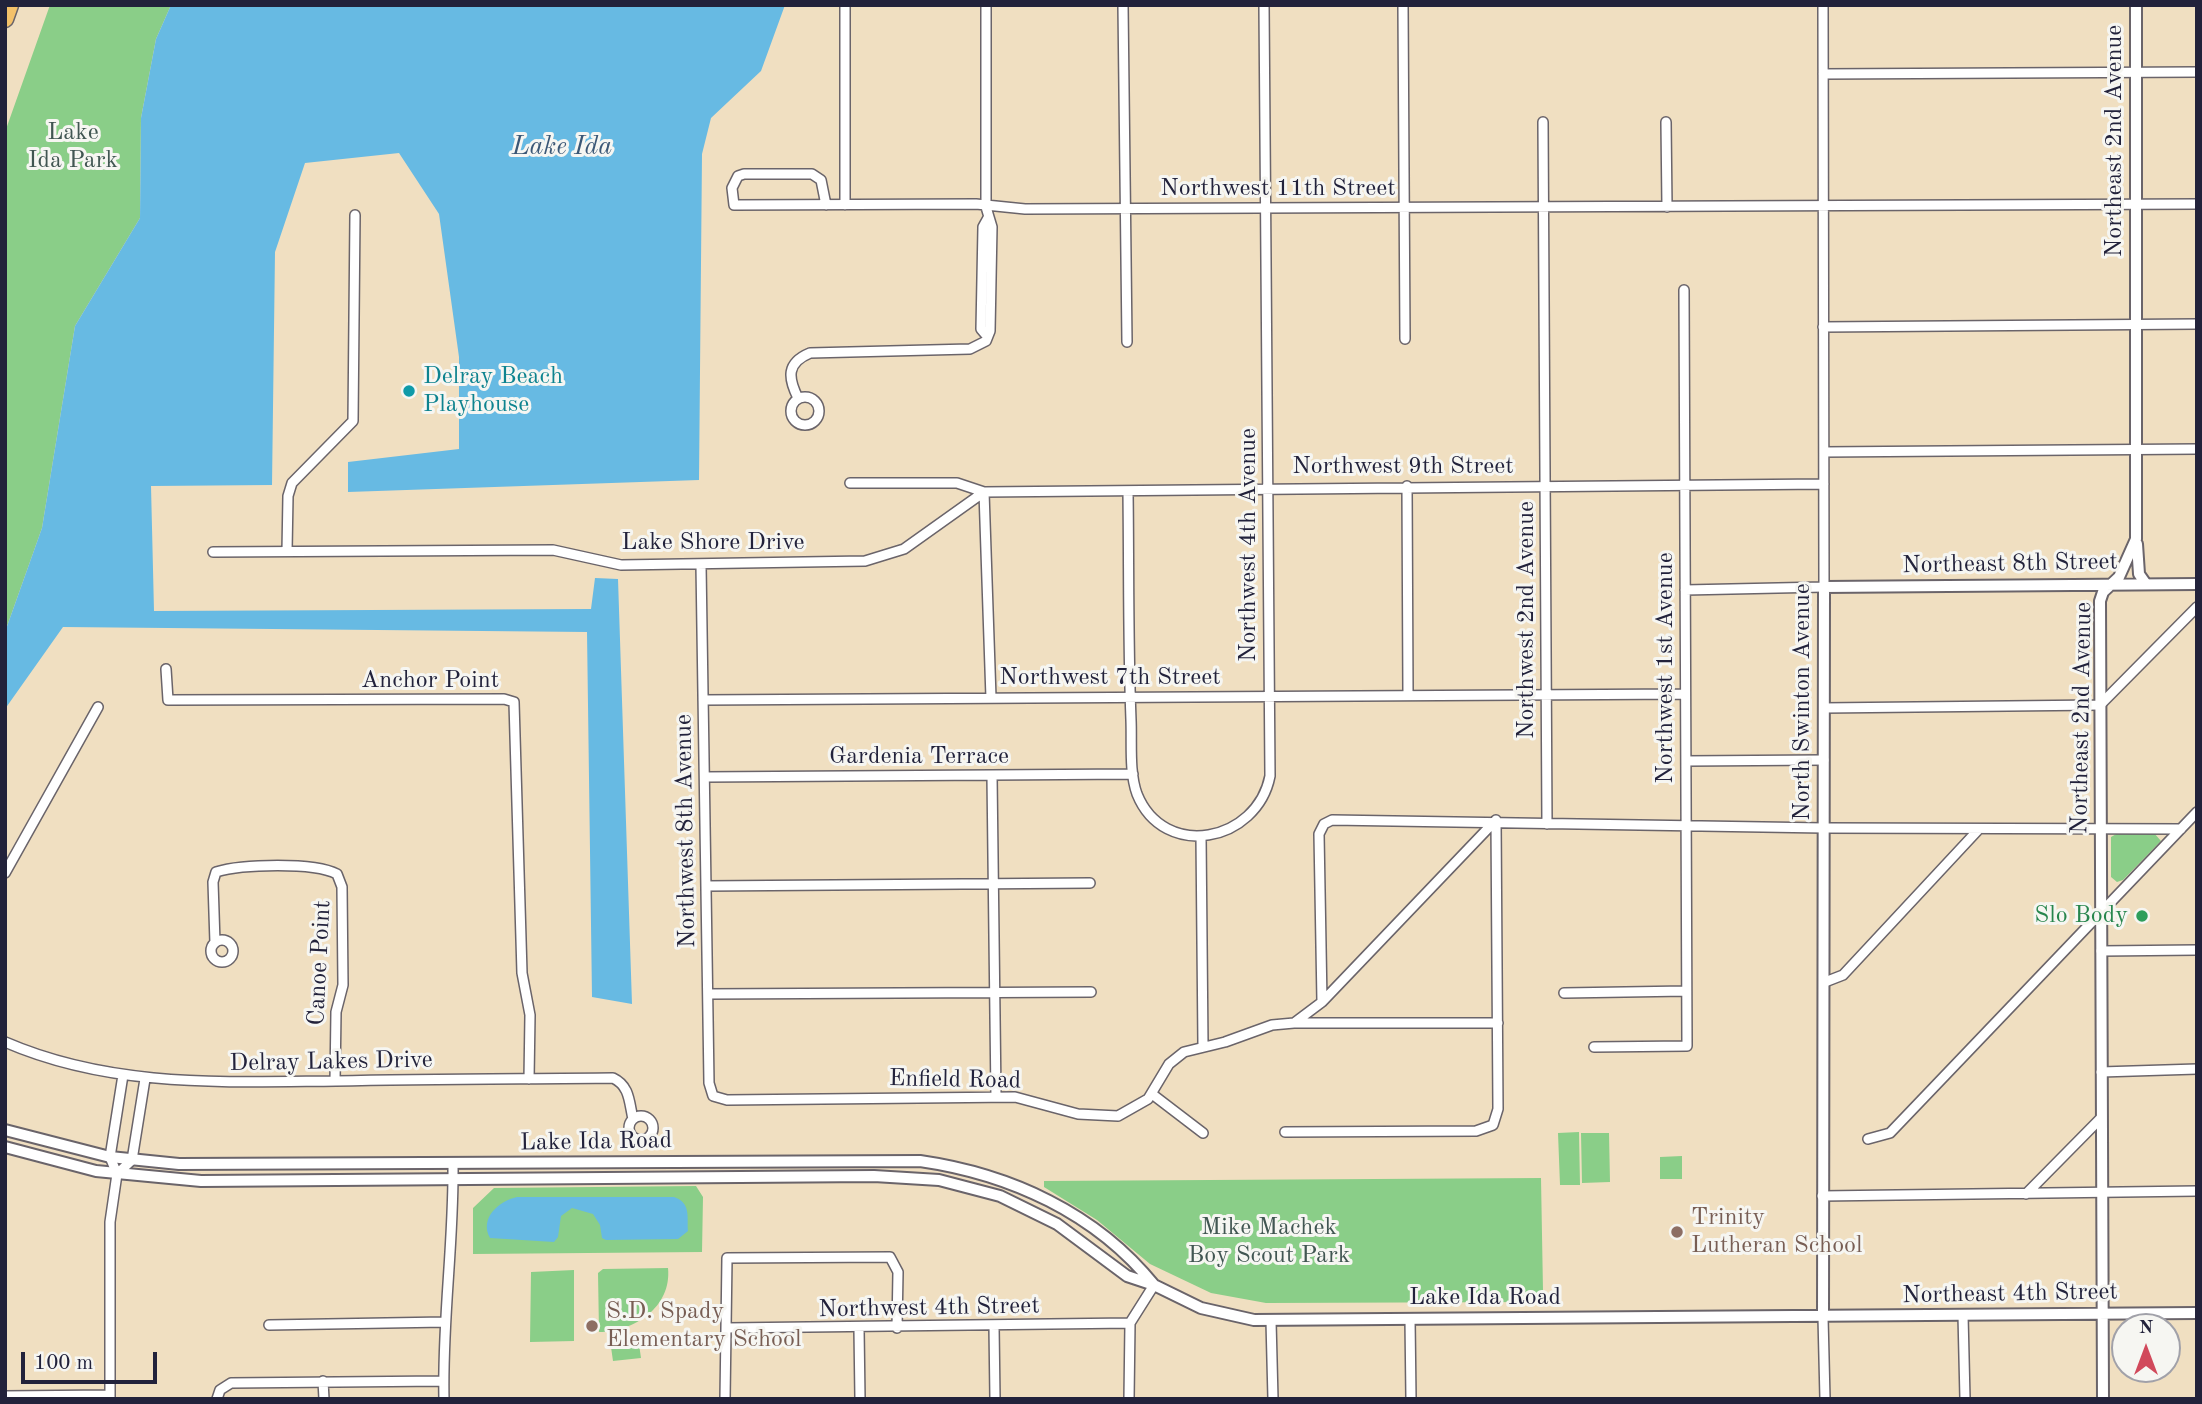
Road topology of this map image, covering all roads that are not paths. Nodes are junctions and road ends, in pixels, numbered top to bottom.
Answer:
1 (10, 5) edge
2 (845, 5) edge
3 (986, 5) edge
4 (1123, 5) edge
5 (1265, 5) edge
6 (1403, 5) edge
7 (1823, 5) edge
8 (2136, 5) edge
9 (5, 19) edge
10 (2197, 72) edge
11 (2136, 73) junction
12 (1823, 74) junction
13 (1543, 122) dead end
14 (1666, 122) dead end
15 (2197, 204) edge
16 (826, 205) junction
17 (845, 205) junction
18 (1823, 205) junction
19 (2136, 205) junction
20 (986, 207) junction
21 (1544, 207) junction
22 (1667, 207) junction
23 (1266, 208) junction
24 (1404, 208) junction
25 (1125, 209) junction
26 (355, 215) dead end
27 (1684, 290) dead end
28 (2197, 324) edge
29 (2136, 325) junction
30 (1823, 327) junction
31 (1405, 339) dead end
32 (1127, 342) dead end
33 (798, 398) dead end
34 (2197, 449) edge
35 (2137, 450) junction
36 (1824, 452) junction
37 (849, 482) dead end
38 (1824, 484) junction
39 (1545, 485) junction
40 (1685, 485) junction
41 (1406, 486) junction
42 (1267, 487) junction
43 (984, 492) junction
44 (1128, 492) junction
45 (2136, 539) junction
46 (287, 551) junction
47 (213, 552) dead end
48 (702, 565) junction
49 (2113, 584) junction
50 (2146, 584) junction
51 (2197, 584) edge
52 (1824, 587) junction
53 (1685, 590) junction
54 (2197, 607) edge
55 (166, 669) dead end
56 (1546, 694) junction
57 (1685, 694) junction
58 (1408, 695) junction
59 (1269, 696) junction
60 (1130, 697) junction
61 (991, 698) junction
62 (703, 700) junction
63 (2100, 705) junction
64 (98, 706) dead end
65 (1824, 708) junction
66 (1824, 760) junction
67 (1686, 761) junction
68 (1133, 774) junction
69 (992, 776) junction
70 (705, 778) junction
71 (2197, 812) edge
72 (1496, 820) junction
73 (1547, 824) junction
74 (1686, 825) junction
75 (1824, 828) junction
76 (1979, 829) junction
77 (2101, 829) junction
78 (2180, 829) junction
79 (1201, 836) junction
80 (5, 873) edge
81 (1090, 883) dead end
82 (993, 884) junction
83 (706, 886) junction
84 (2101, 916) junction
85 (215, 943) dead end
86 (2197, 950) edge
87 (2101, 951) junction
88 (1825, 982) junction
89 (1686, 991) junction
90 (994, 992) junction
91 (1091, 992) dead end
92 (1564, 993) dead end
93 (708, 994) junction
94 (1322, 1002) junction
95 (1294, 1023) junction
96 (1499, 1023) junction
97 (5, 1042) edge
98 (1203, 1046) junction
99 (1594, 1047) dead end
100 (2197, 1069) edge
101 (2101, 1072) junction
102 (122, 1075) junction
103 (145, 1079) junction
104 (528, 1079) junction
105 (335, 1081) junction
106 (1153, 1094) junction
107 (713, 1096) joint
108 (996, 1097) junction
109 (2101, 1118) junction
110 (633, 1119) dead end
111 (5, 1130) edge
112 (1285, 1132) dead end
113 (1203, 1133) dead end
114 (1868, 1139) dead end
115 (5, 1147) edge
116 (110, 1157) junction
117 (132, 1160) junction
118 (891, 1160) junction
119 (734, 1161) junction
120 (453, 1164) junction
121 (117, 1174) junction
122 (890, 1176) junction
123 (711, 1177) junction
124 (453, 1180) junction
125 (2197, 1191) edge
126 (2101, 1193) junction
127 (2026, 1194) junction
128 (1822, 1196) junction
129 (1154, 1285) junction
130 (2197, 1313) edge
131 (2101, 1314) junction
132 (1963, 1315) junction
133 (1823, 1317) junction
134 (1410, 1319) junction
135 (1271, 1321) junction
136 (445, 1322) junction
137 (1130, 1323) junction
138 (268, 1325) dead end
139 (994, 1326) junction
140 (728, 1328) junction
141 (897, 1328) junction
142 (859, 1329) junction
143 (323, 1381) junction
144 (443, 1381) junction
145 (218, 1394) edge
146 (5, 1396) edge
147 (110, 1397) edge
148 (324, 1399) edge
149 (443, 1399) edge
150 (725, 1399) edge
151 (860, 1399) edge
152 (995, 1399) edge
153 (1129, 1399) edge
154 (1273, 1399) edge
155 (1411, 1399) edge
156 (1825, 1399) edge
157 (1965, 1399) edge
158 (2103, 1399) edge

1 - 9 highway
2 - 17 street
3 - 20 street
4 - 25 street
5 - 23 street, Northwest 4th Avenue
6 - 24 street
7 - 12 street, North Swinton Avenue
8 - 11 street, Northeast 2nd Avenue
10 - 11 street
11 - 12 street
11 - 19 street, Northeast 2nd Avenue
12 - 18 street, North Swinton Avenue
13 - 21 street, Northwest 2nd Avenue
14 - 22 street
15 - 19 street, Northwest 11th Street
16 - 16 street, Northwest 11th Street
16 - 17 street, Northwest 11th Street
17 - 20 street, Northwest 11th Street
18 - 19 street, Northwest 11th Street
18 - 22 street, Northwest 11th Street
18 - 30 street, North Swinton Avenue
19 - 29 street, Northeast 2nd Avenue
20 - 25 street, Northwest 11th Street
20 - 33 street
21 - 22 street, Northwest 11th Street
21 - 24 street, Northwest 11th Street
21 - 39 street, Northwest 2nd Avenue
23 - 24 street, Northwest 11th Street
23 - 25 street, Northwest 11th Street
23 - 42 street, Northwest 4th Avenue
24 - 31 street
25 - 32 street
26 - 46 street
27 - 40 street, Northwest 1st Avenue
28 - 29 street
29 - 30 street
29 - 35 street, Northeast 2nd Avenue
30 - 36 street, North Swinton Avenue
34 - 35 street
35 - 36 street
35 - 45 street, Northeast 2nd Avenue
36 - 38 street, North Swinton Avenue
37 - 43 street, Northwest 9th Street
38 - 40 street, Northwest 9th Street
38 - 52 street, North Swinton Avenue
39 - 40 street, Northwest 9th Street
39 - 41 street, Northwest 9th Street
39 - 56 street, Northwest 2nd Avenue
40 - 53 street, Northwest 1st Avenue
41 - 42 street, Northwest 9th Street
41 - 58 street
42 - 44 street, Northwest 9th Street
42 - 59 street, Northwest 4th Avenue
43 - 44 street, Northwest 9th Street
43 - 48 street, Lake Shore Drive
43 - 61 street
44 - 60 street
45 - 49 street, Northeast 2nd Avenue
45 - 50 street
46 - 47 street, Lake Shore Drive
46 - 48 street, Lake Shore Drive
48 - 62 street, Northwest 8th Avenue
49 - 50 street, Northeast 8th Street
49 - 52 street, Northeast 8th Street
49 - 63 street, Northeast 2nd Avenue
50 - 51 street, Northeast 8th Street
52 - 53 street
52 - 65 street, North Swinton Avenue
53 - 57 street, Northwest 1st Avenue
54 - 63 street
55 - 104 street, Anchor Point
56 - 57 street, Northwest 7th Street
56 - 58 street, Northwest 7th Street
56 - 73 street, Northwest 2nd Avenue
57 - 67 street, Northwest 1st Avenue
58 - 59 street, Northwest 7th Street
59 - 60 street, Northwest 7th Street
59 - 79 street, Northwest 4th Avenue
60 - 61 street, Northwest 7th Street
60 - 68 street
61 - 62 street, Northwest 7th Street
62 - 70 street, Northwest 8th Avenue
63 - 65 street
63 - 77 street, Northeast 2nd Avenue
64 - 80 street
65 - 66 street, North Swinton Avenue
66 - 67 street
66 - 75 street, North Swinton Avenue
67 - 74 street, Northwest 1st Avenue
68 - 69 street, Gardenia Terrace
68 - 79 street
69 - 70 street, Gardenia Terrace
69 - 82 street
70 - 83 street, Northwest 8th Avenue
71 - 78 street
72 - 73 street
72 - 94 street, Enfield Road
72 - 94 street
72 - 96 street
73 - 74 street
74 - 75 street
74 - 89 street, Northwest 1st Avenue
75 - 76 street
75 - 88 street, North Swinton Avenue
76 - 77 street
76 - 88 street
77 - 78 street
77 - 84 street, Northeast 2nd Avenue
78 - 84 street
79 - 98 street
81 - 82 street
82 - 83 street
82 - 90 street
83 - 93 street, Northwest 8th Avenue
84 - 87 street, Northeast 2nd Avenue
84 - 114 street
85 - 105 street, Canoe Point
86 - 87 street
87 - 101 street, Northeast 2nd Avenue
88 - 128 street, North Swinton Avenue
89 - 92 street
89 - 99 street, Northwest 1st Avenue
90 - 91 street
90 - 93 street
90 - 108 street
93 - 107 street, Northwest 8th Avenue
94 - 95 street, Enfield Road
95 - 96 street
95 - 98 street, Enfield Road
96 - 112 street
97 - 102 street, Delray Lakes Drive
98 - 106 street, Enfield Road
100 - 101 street
101 - 109 street, Northeast 2nd Avenue
102 - 103 street, Delray Lakes Drive
102 - 116 street
103 - 105 street, Delray Lakes Drive
103 - 117 street
104 - 105 street, Delray Lakes Drive
104 - 110 street, Delray Lakes Drive
106 - 108 street, Enfield Road
106 - 113 street
107 - 108 street, Enfield Road
109 - 126 street, Northeast 2nd Avenue
109 - 127 street
111 - 116 street, Lake Ida Road
115 - 121 street, Lake Ida Road
116 - 117 street, Lake Ida Road
116 - 121 street
117 - 120 street, Lake Ida Road
117 - 121 street
118 - 119 street, Lake Ida Road
118 - 122 street
118 - 129 street, Lake Ida Road
119 - 120 street, Lake Ida Road
119 - 123 street
120 - 124 street
121 - 124 street, Lake Ida Road
121 - 147 street
122 - 123 street, Lake Ida Road
122 - 129 street, Lake Ida Road
123 - 124 street, Lake Ida Road
124 - 136 street
125 - 126 street
126 - 127 street
126 - 131 street, Northeast 2nd Avenue
127 - 128 street
128 - 133 street, North Swinton Avenue
129 - 135 street, Lake Ida Road
129 - 137 street
130 - 131 street, Northeast 4th Street
131 - 132 street, Northeast 4th Street
131 - 158 street, Northeast 2nd Avenue
132 - 133 street, Northeast 4th Street
132 - 157 street
133 - 134 street, Lake Ida Road
133 - 156 street, North Swinton Avenue
134 - 135 street, Lake Ida Road
134 - 155 street
135 - 154 street
136 - 138 street
136 - 144 street
137 - 139 street, Northwest 4th Street
137 - 153 street
139 - 141 street, Northwest 4th Street
139 - 152 street
140 - 141 street
140 - 142 street, Northwest 4th Street
140 - 150 street
141 - 142 street, Northwest 4th Street
142 - 151 street
143 - 144 street
143 - 145 street
143 - 148 street
144 - 149 street
146 - 147 street

